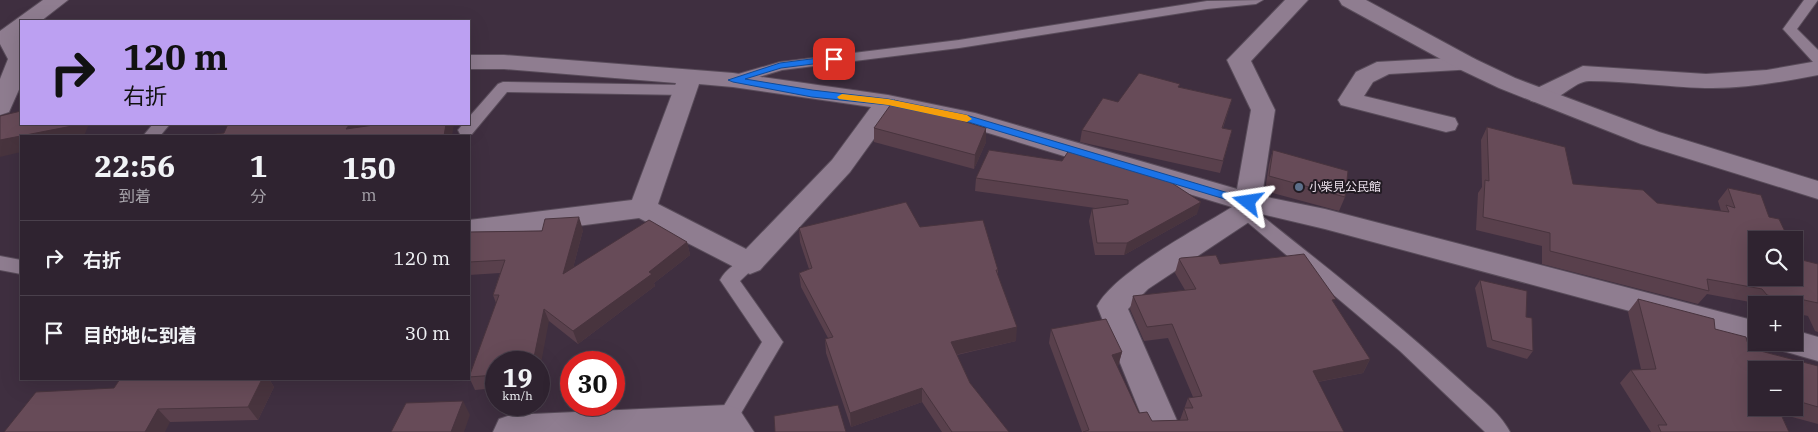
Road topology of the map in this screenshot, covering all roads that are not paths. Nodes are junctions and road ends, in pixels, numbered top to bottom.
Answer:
1 (57, 0) edge
2 (1256, 0) edge
3 (1297, 0) edge
4 (1350, 0) edge
5 (1811, 0) edge
6 (28, 20) edge
7 (20, 27) edge
8 (20, 59) edge
9 (20, 59) edge
10 (1818, 59) edge
11 (470, 62) edge
12 (1467, 64) junction
13 (1818, 68) edge
14 (733, 80) junction
15 (688, 83) junction
16 (1540, 96) junction
17 (888, 102) junction
18 (0, 109) edge
19 (20, 109) edge
20 (1446, 124) dead end
21 (161, 125) edge
22 (466, 130) dead end
23 (152, 135) edge
24 (1818, 190) edge
25 (1247, 206) junction
26 (643, 208) junction
27 (470, 230) edge
28 (0, 263) edge
29 (750, 263) junction
30 (20, 267) edge
31 (1748, 331) edge
32 (1803, 345) edge
33 (1818, 349) edge
34 (732, 426) edge
35 (510, 432) edge
36 (1165, 432) edge
37 (1500, 432) edge

1 - 6 street
2 - 14 lane
3 - 25 street
4 - 12 street
5 - 10 lane
7 - 8 street
9 - 18 street
11 - 15 street
12 - 16 street
12 - 20 street
13 - 16 street
14 - 15 street
14 - 17 street
15 - 22 lane
15 - 26 street
16 - 24 street
17 - 25 street
17 - 29 street
18 - 19 street
21 - 23 lane
25 - 31 street
25 - 36 street
25 - 37 lane
26 - 27 street
26 - 29 street
28 - 30 lane
29 - 34 lane
32 - 33 street
34 - 35 street

